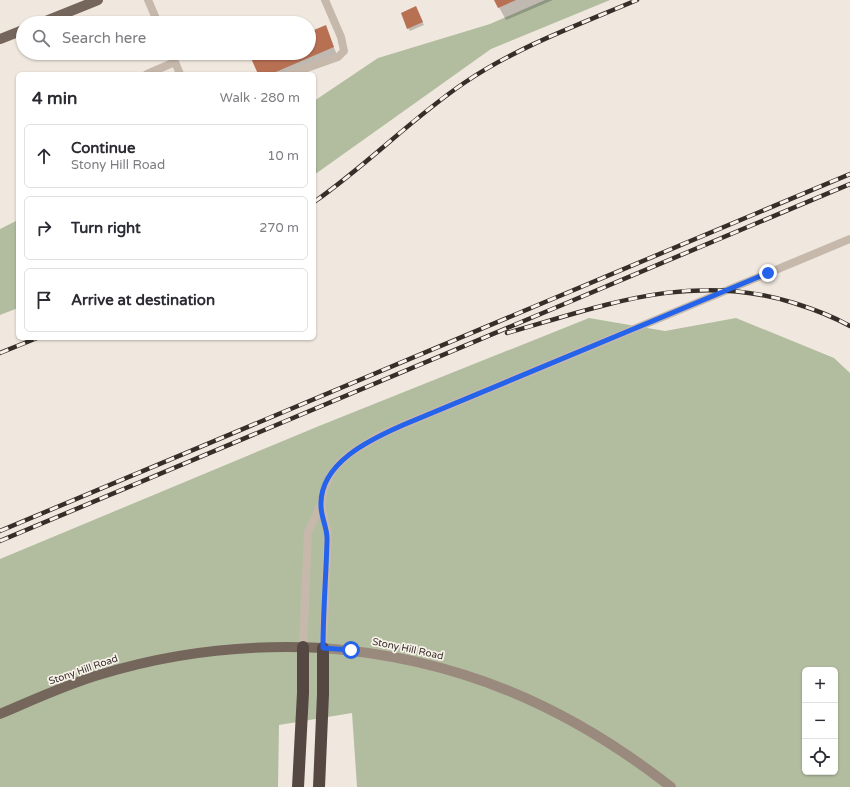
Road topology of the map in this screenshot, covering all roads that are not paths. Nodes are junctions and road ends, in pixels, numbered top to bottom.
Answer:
1 (98, 0) edge
2 (148, 0) edge
3 (325, 0) edge
4 (58, 16) edge
5 (155, 16) edge
6 (16, 33) edge
7 (0, 39) edge
8 (175, 62) joint
9 (152, 72) edge
10 (179, 72) edge
11 (296, 72) edge
12 (850, 239) edge
13 (321, 505) junction
14 (303, 647) junction
15 (323, 648) junction
16 (0, 714) edge
17 (298, 787) edge
18 (319, 787) edge
19 (671, 787) edge

1 - 4 main road
2 - 5 lane
3 - 11 lane
6 - 7 main road
8 - 9 lane
8 - 10 lane
12 - 13 lane
13 - 14 lane
13 - 15 lane
14 - 15 main road, Stony Hill Road
14 - 16 main road, Stony Hill Road
14 - 17 highway
15 - 18 highway
15 - 19 street, Stony Hill Road

